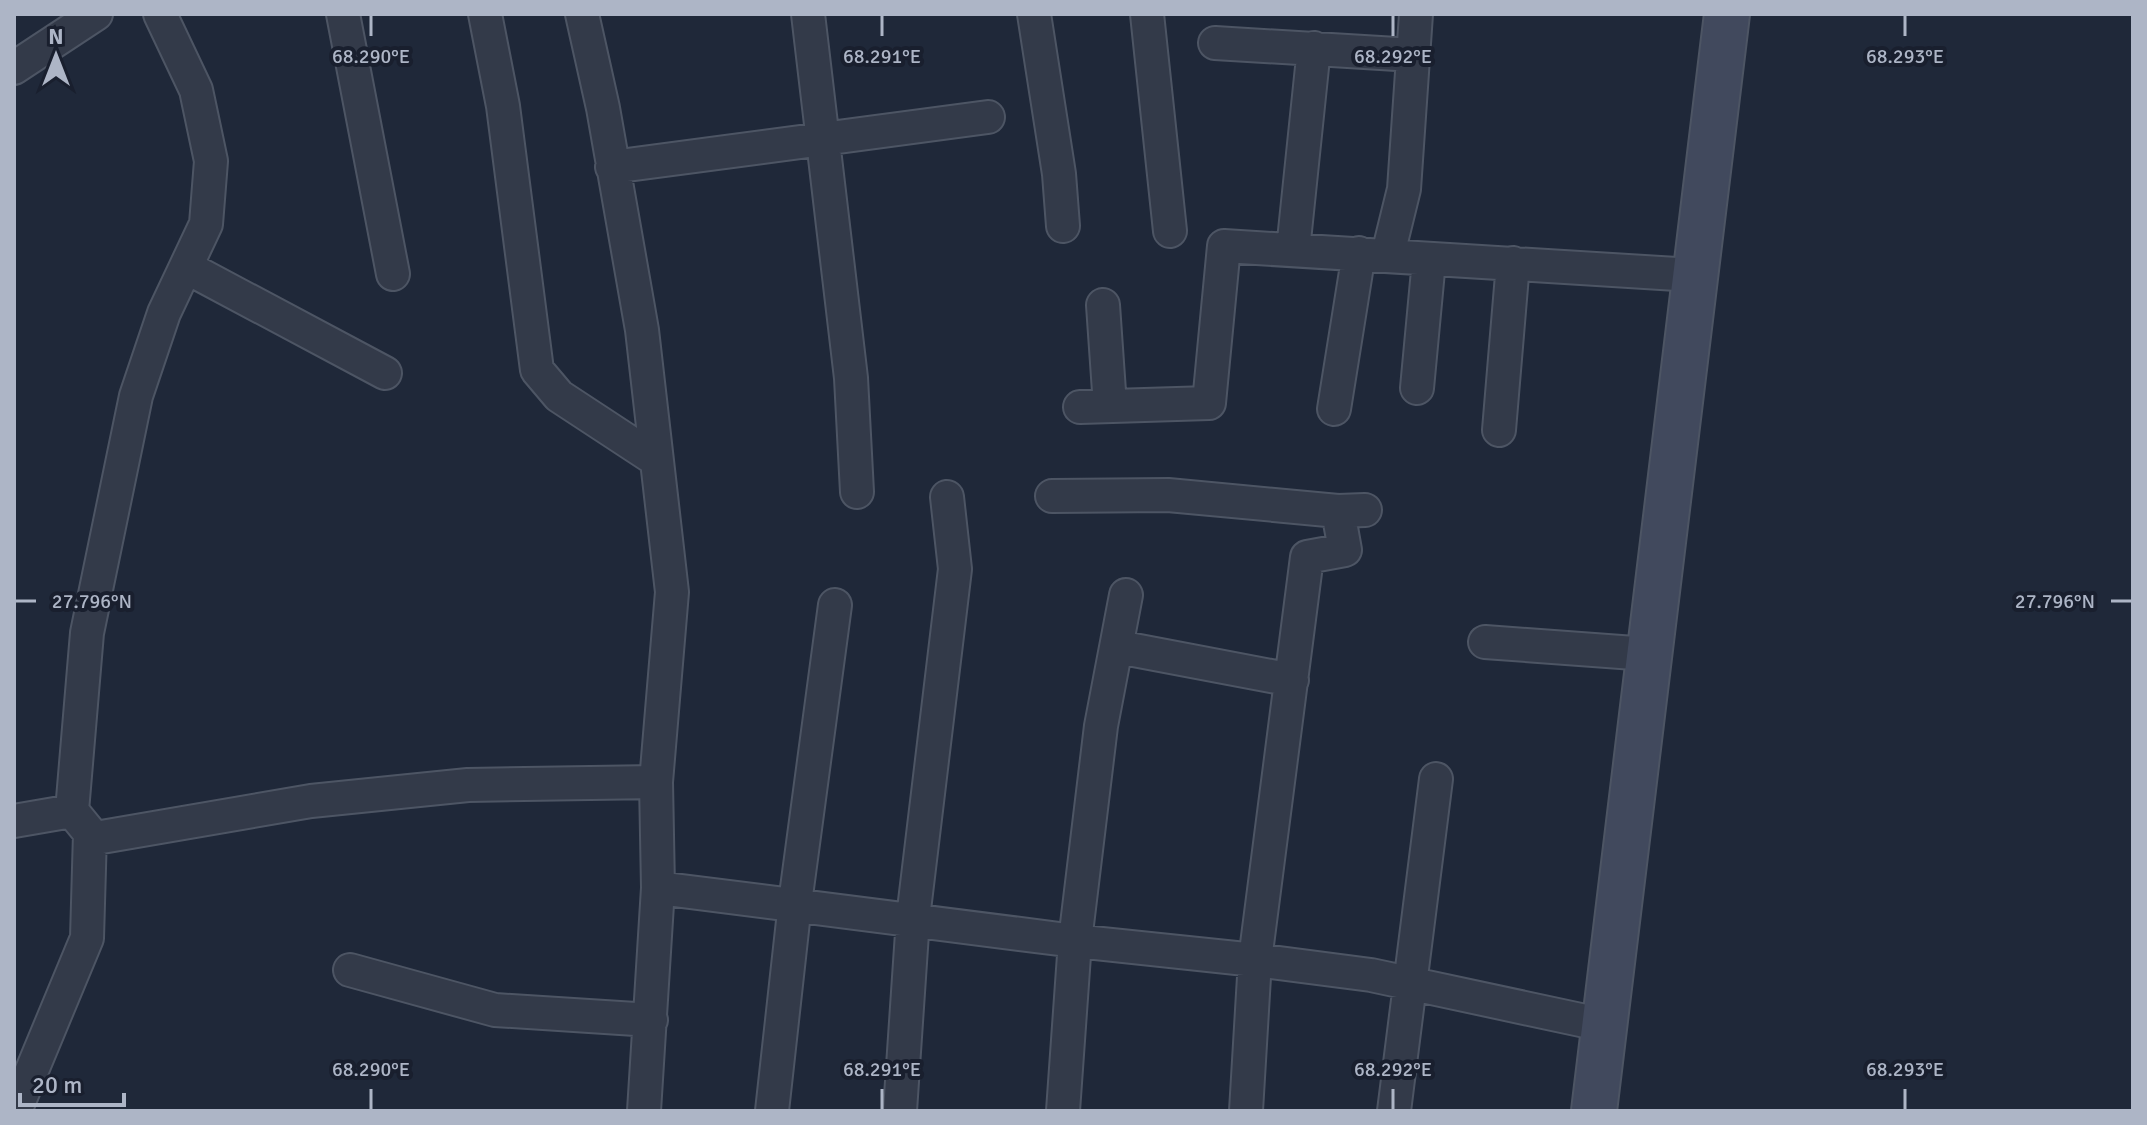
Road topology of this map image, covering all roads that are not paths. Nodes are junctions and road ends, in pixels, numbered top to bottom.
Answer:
1 (96, 14) edge
2 (160, 14) edge
3 (343, 14) edge
4 (485, 14) edge
5 (582, 14) edge
6 (808, 14) edge
7 (1034, 14) edge
8 (1147, 14) edge
9 (1416, 14) edge
10 (1727, 14) edge
11 (1215, 43) dead end
12 (1314, 48) junction
13 (1413, 55) junction
14 (14, 68) edge
15 (988, 117) dead end
16 (822, 142) junction
17 (612, 167) junction
18 (1063, 226) dead end
19 (1170, 231) dead end
20 (1293, 250) junction
21 (1374, 254) junction
22 (1429, 260) junction
23 (1513, 263) junction
24 (186, 267) junction
25 (393, 274) dead end
26 (1693, 275) junction
27 (1103, 305) dead end
28 (385, 373) dead end
29 (1417, 388) dead end
30 (1334, 409) dead end
31 (1499, 430) dead end
32 (655, 459) junction
33 (857, 492) dead end
34 (1052, 496) dead end
35 (947, 497) dead end
36 (1126, 595) dead end
37 (835, 605) dead end
38 (1485, 642) dead end
39 (1118, 647) junction
40 (1648, 654) junction
41 (1292, 680) junction
42 (1436, 779) dead end
43 (656, 782) junction
44 (72, 811) junction
45 (14, 821) edge
46 (90, 839) junction
47 (658, 888) junction
48 (795, 903) junction
49 (913, 918) junction
50 (1075, 941) junction
51 (1255, 960) junction
52 (350, 970) dead end
53 (1409, 985) junction
54 (651, 1020) junction
55 (1604, 1025) junction
56 (15, 1111) edge
57 (644, 1111) edge
58 (772, 1111) edge
59 (900, 1111) edge
60 (1063, 1111) edge
61 (1246, 1111) edge
62 (1394, 1111) edge
63 (1594, 1111) edge

1 - 14 street
2 - 24 street
3 - 25 street
4 - 32 street
5 - 17 street
6 - 16 street
7 - 18 street
8 - 19 street
9 - 13 street
10 - 26 main road
11 - 12 street
12 - 13 street
12 - 20 street
13 - 21 street
15 - 16 street
16 - 17 street
16 - 33 street
17 - 32 street
20 - 21 street
20 - 27 street
21 - 22 street
21 - 30 street
22 - 23 street
22 - 29 street
23 - 26 street
23 - 31 street
24 - 28 street
24 - 44 street
26 - 40 main road
32 - 43 street
34 - 41 street
35 - 49 street
36 - 39 street
37 - 48 street
38 - 40 street
39 - 41 street
39 - 50 street
40 - 55 main road
41 - 51 street
42 - 53 street
43 - 46 street
43 - 47 street
44 - 45 street
44 - 46 street
46 - 56 street
47 - 48 street
47 - 54 street
48 - 49 street
48 - 58 street
49 - 50 street
49 - 59 street
50 - 51 street
50 - 60 street
51 - 53 street
51 - 61 street
52 - 54 street
53 - 55 street
53 - 62 street
54 - 57 street
55 - 63 main road

